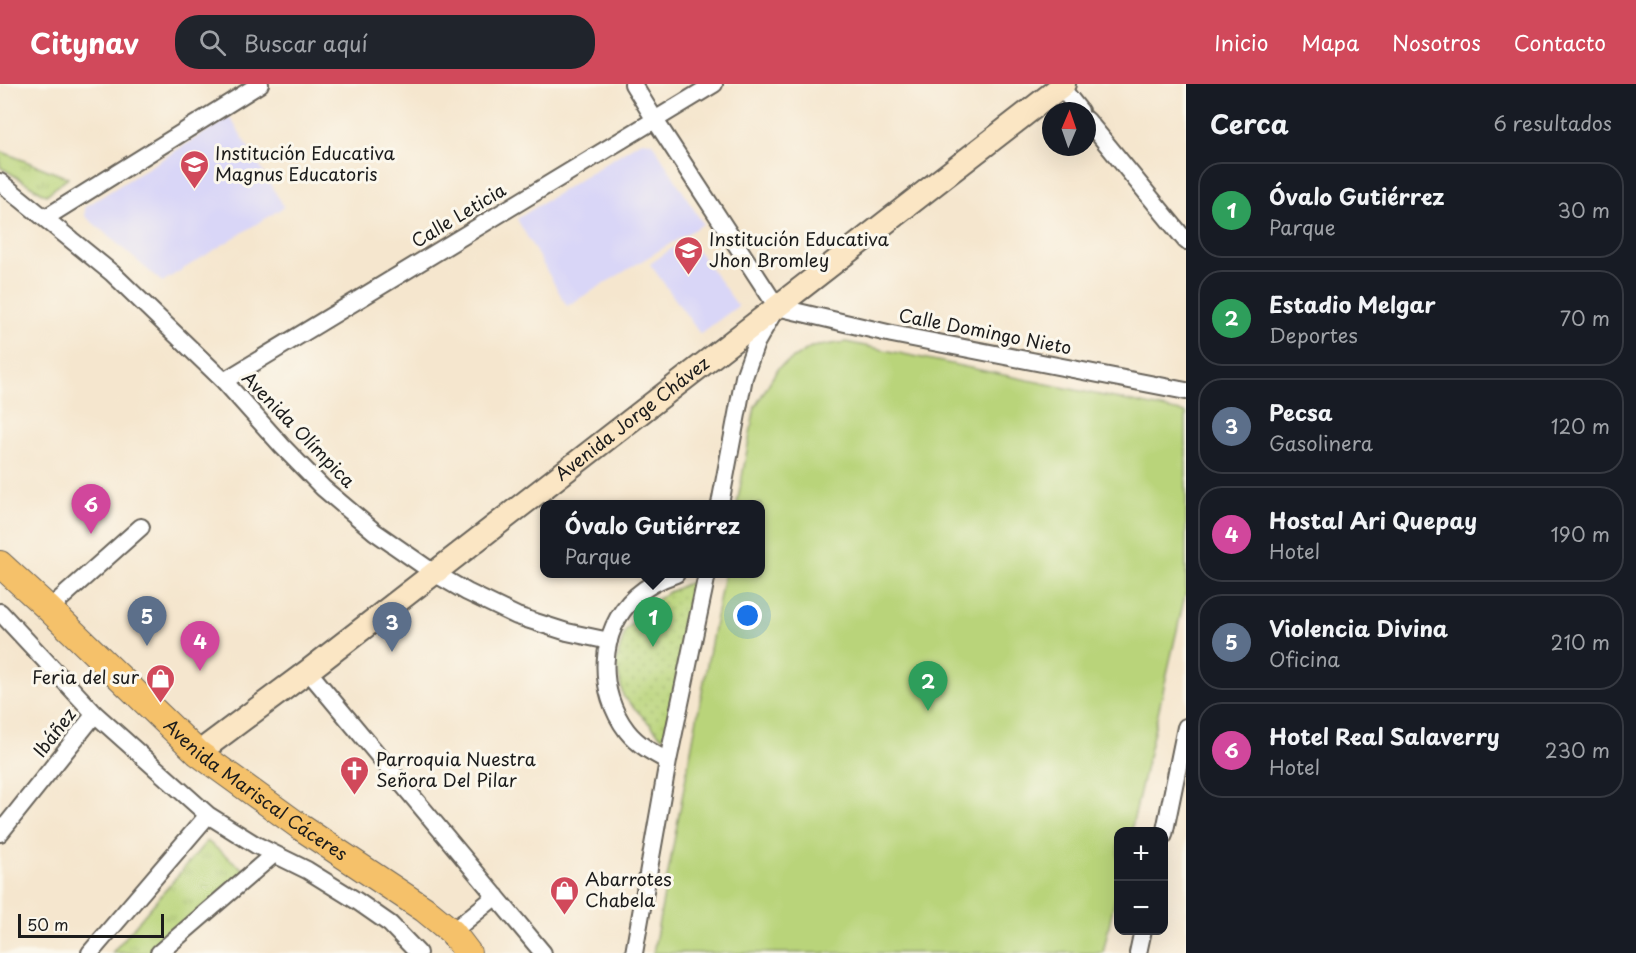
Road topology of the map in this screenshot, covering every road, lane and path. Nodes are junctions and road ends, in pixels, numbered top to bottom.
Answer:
1 (260, 84) edge
2 (633, 84) edge
3 (714, 84) edge
4 (1061, 85) edge
5 (1073, 102) edge
6 (655, 120) junction
7 (1096, 131) edge
8 (0, 182) edge
9 (45, 218) junction
10 (1186, 241) edge
11 (777, 307) junction
12 (224, 381) junction
13 (1186, 391) edge
14 (721, 500) edge
15 (141, 527) dead end
16 (0, 564) edge
17 (434, 573) junction
18 (664, 578) edge
19 (706, 578) edge
20 (49, 609) junction
21 (0, 612) edge
22 (609, 641) junction
23 (309, 671) junction
24 (95, 714) junction
25 (1186, 728) edge
26 (1184, 748) edge
27 (198, 753) junction
28 (668, 761) junction
29 (208, 815) junction
30 (1166, 827) edge
31 (0, 833) edge
32 (274, 854) junction
33 (495, 896) junction
34 (452, 932) junction
35 (1142, 935) edge
36 (413, 951) edge
37 (90, 953) edge
38 (159, 953) edge
39 (468, 953) edge
40 (543, 953) edge
41 (634, 953) edge
42 (1138, 953) edge

1 - 9 street
2 - 6 street
3 - 6 street, Calle Leticia
4 - 5 street
4 - 11 main road, Avenida Jorge Chávez
6 - 11 street
6 - 12 street, Calle Leticia
7 - 10 street
8 - 9 street, Avenida Olímpica
9 - 12 street, Avenida Olímpica
11 - 13 street, Calle Domingo Nieto
11 - 14 street
11 - 17 main road, Avenida Jorge Chávez
12 - 17 street, Avenida Olímpica
15 - 20 street
16 - 20 main road, Avenida Mariscal Cáceres
17 - 22 street, Avenida Olímpica
17 - 23 main road, Avenida Jorge Chávez
18 - 22 street
19 - 28 street
20 - 27 main road, Avenida Mariscal Cáceres
21 - 24 street
22 - 28 street
23 - 27 main road, Avenida Jorge Chávez
23 - 33 street
24 - 29 street
24 - 31 street, Ibáñez
25 - 26 street
26 - 30 street
27 - 34 main road, Avenida Mariscal Cáceres
28 - 41 street
29 - 32 street
29 - 37 street
32 - 36 street
32 - 38 street
33 - 34 street
33 - 40 street
34 - 39 main road, Avenida Mariscal Cáceres
35 - 42 street

